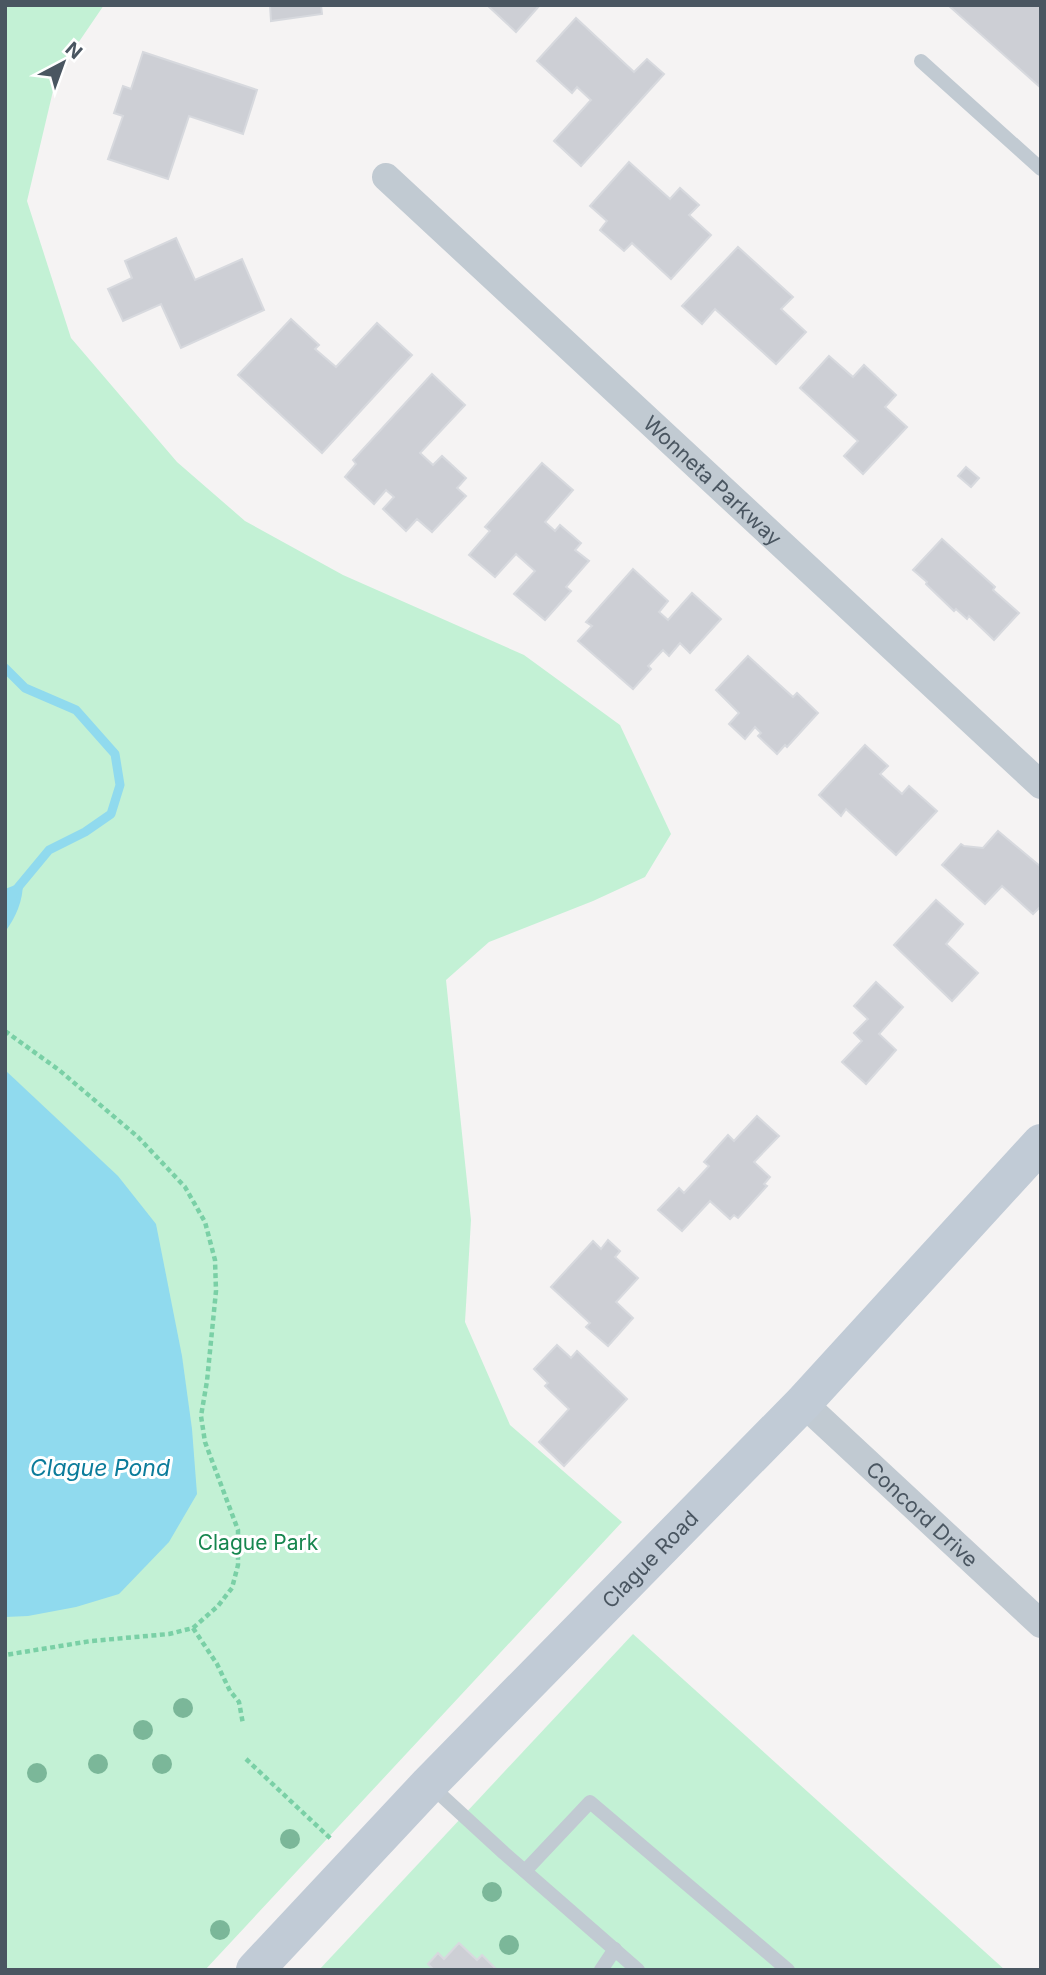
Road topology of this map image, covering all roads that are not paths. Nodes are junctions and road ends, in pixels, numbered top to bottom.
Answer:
1 (921, 61) dead end
2 (1041, 169) edge
3 (386, 177) dead end
4 (1041, 785) edge
5 (1041, 1143) edge
6 (803, 1404) junction
7 (1041, 1624) edge
8 (429, 1784) junction
9 (525, 1871) junction
10 (615, 1950) junction
11 (255, 1970) edge
12 (601, 1970) edge
13 (638, 1970) edge
14 (788, 1970) edge

1 - 2 lane
3 - 4 street, Wonneta Parkway
5 - 6 main road, Clague Road
6 - 7 street, Concord Drive
6 - 8 main road, Clague Road
8 - 9 lane
8 - 11 main road, Clague Road
9 - 10 lane
9 - 14 lane
10 - 12 lane
10 - 13 lane

